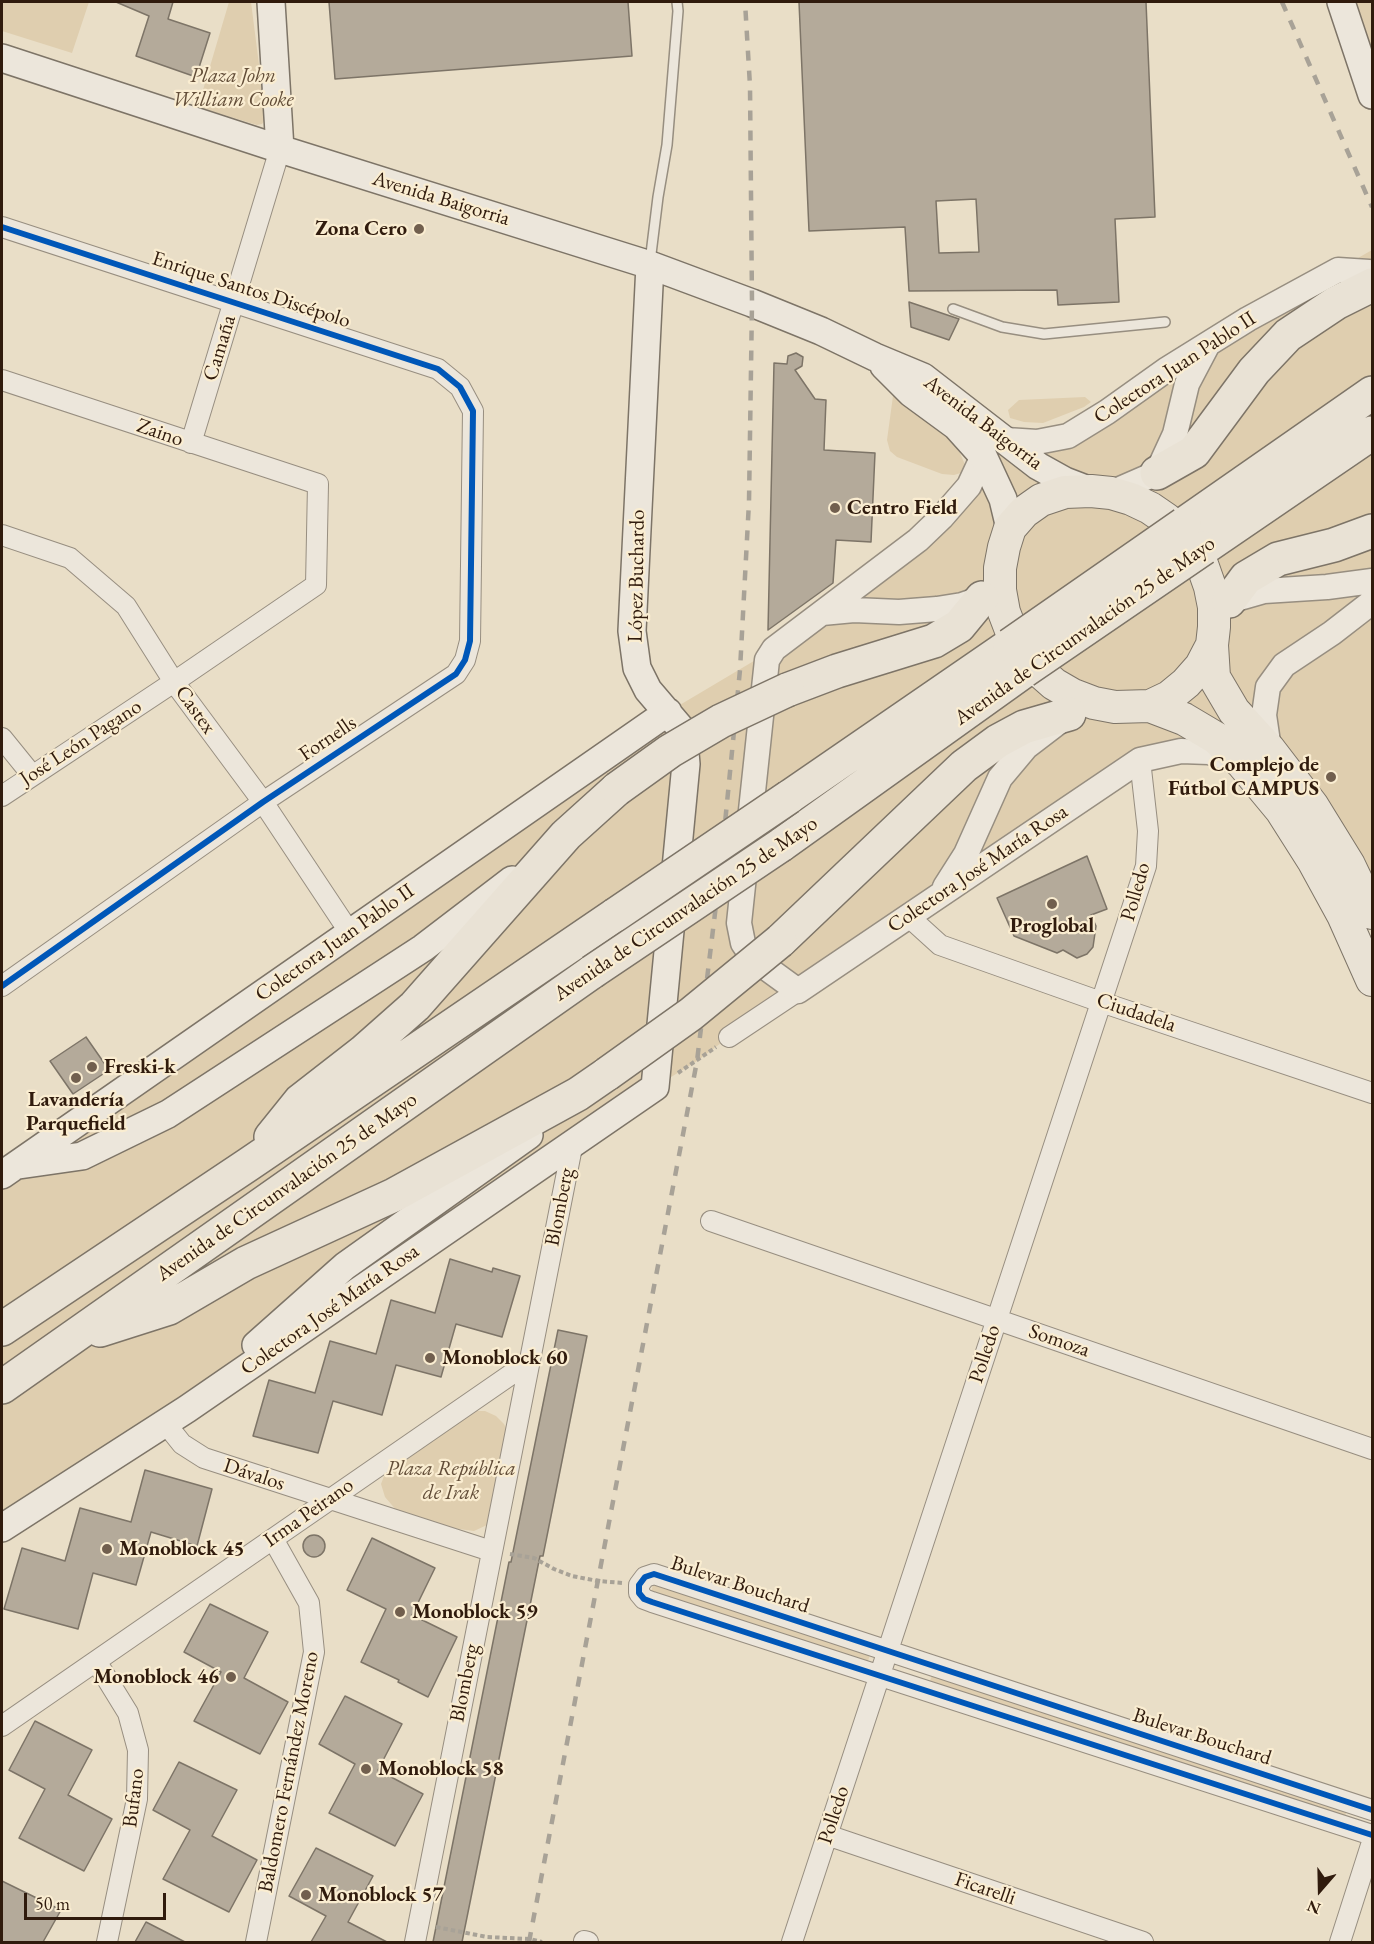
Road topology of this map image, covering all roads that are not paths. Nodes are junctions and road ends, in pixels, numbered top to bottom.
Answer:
1 (271, 2) edge
2 (677, 2) edge
3 (1341, 2) edge
4 (2, 58) edge
5 (1372, 95) edge
6 (280, 149) junction
7 (2, 227) edge
8 (650, 265) junction
9 (1372, 274) edge
10 (1372, 285) edge
11 (234, 302) junction
12 (953, 309) dead end
13 (1165, 322) dead end
14 (1207, 346) junction
15 (874, 357) junction
16 (2, 380) edge
17 (1372, 393) edge
18 (473, 411) joint
19 (1372, 433) edge
20 (1006, 440) junction
21 (191, 443) junction
22 (982, 456) junction
23 (1157, 473) junction
24 (318, 484) joint
25 (1101, 492) junction
26 (1010, 528) junction
27 (1372, 531) edge
28 (2, 535) edge
29 (1194, 536) junction
30 (1000, 568) junction
31 (1372, 581) edge
32 (982, 598) junction
33 (1372, 602) edge
34 (822, 612) junction
35 (1218, 624) junction
36 (1017, 658) junction
37 (174, 682) junction
38 (1150, 706) junction
39 (1115, 707) junction
40 (668, 712) junction
41 (1069, 714) junction
42 (2, 738) edge
43 (1256, 756) junction
44 (1140, 760) junction
45 (32, 775) junction
46 (2, 796) edge
47 (263, 802) junction
48 (566, 835) junction
49 (938, 896) junction
50 (1358, 914) edge
51 (908, 916) junction
52 (1372, 925) edge
53 (350, 933) junction
54 (1372, 980) edge
55 (2, 986) edge
56 (798, 991) junction
57 (1101, 1002) junction
58 (729, 1037) dead end
59 (655, 1087) joint
60 (1372, 1093) edge
61 (578, 1094) junction
62 (573, 1142) junction
63 (249, 1164) junction
64 (8, 1170) edge
65 (711, 1221) dead end
66 (997, 1320) junction
67 (2, 1329) edge
68 (69, 1340) junction
69 (529, 1362) junction
70 (2, 1387) edge
71 (177, 1417) junction
72 (1372, 1449) edge
73 (329, 1499) junction
74 (2, 1528) edge
75 (273, 1539) junction
76 (491, 1551) junction
77 (888, 1651) junction
78 (96, 1661) junction
79 (879, 1676) junction
80 (2, 1726) edge
81 (1372, 1810) edge
82 (827, 1835) junction
83 (1372, 1835) edge
84 (1372, 1842) edge
85 (417, 1933) edge
86 (107, 1942) edge
87 (256, 1942) edge
88 (792, 1942) edge
89 (1143, 1942) edge
90 (1340, 1942) edge

1 - 6 main road
2 - 8 lane
3 - 5 main road
4 - 6 main road, Avenida Baigorria
6 - 8 main road, Avenida Baigorria
6 - 11 street, Camaña
7 - 11 street, Enrique Santos Discépolo
8 - 15 main road, Avenida Baigorria
8 - 40 main road, López Buchardo
9 - 14 street, Colectora Juan Pablo II
10 - 23 highway
11 - 18 street, Enrique Santos Discépolo
11 - 21 street, Camaña
12 - 13 lane
14 - 20 street, Colectora Juan Pablo II
14 - 23 street
15 - 20 main road, Avenida Baigorria
15 - 22 main road, Avenida Baigorria
16 - 21 street, Zaino
17 - 29 highway, Avenida de Circunvalación 25 de Mayo
18 - 47 street, Fornells
19 - 29 highway, Avenida de Circunvalación 25 de Mayo
20 - 25 main road, Avenida Baigorria
21 - 24 street, Zaino
22 - 26 main road, Avenida Baigorria
22 - 34 street
23 - 25 street
24 - 37 street, José León Pagano
25 - 26 highway
25 - 35 highway
26 - 30 highway
27 - 35 highway
28 - 37 street, Castex
29 - 36 highway, Avenida de Circunvalación 25 de Mayo, bridge
30 - 32 street
30 - 39 highway
31 - 35 street
32 - 34 street
32 - 48 highway, bridge
33 - 43 street
34 - 56 street
35 - 38 highway
35 - 43 highway
36 - 63 highway, Avenida de Circunvalación 25 de Mayo, bridge
36 - 68 highway, Avenida de Circunvalación 25 de Mayo, bridge
37 - 45 street, José León Pagano
37 - 47 street, Castex
38 - 39 highway
38 - 43 highway
39 - 41 street
40 - 53 main road, Colectora Juan Pablo II
40 - 59 main road, López Buchardo
41 - 49 street
41 - 61 highway, bridge
42 - 45 street
43 - 44 street, Colectora José María Rosa
43 - 50 highway
44 - 49 street, Colectora José María Rosa
44 - 57 street, Polledo
45 - 46 street, José León Pagano
47 - 53 street, Castex
47 - 55 street, Fornells
48 - 63 highway
48 - 64 main road
49 - 51 street, Colectora José María Rosa
50 - 52 main road
50 - 54 highway
51 - 56 street, Colectora José María Rosa
51 - 57 street, Ciudadela
53 - 64 main road, Colectora Juan Pablo II
56 - 58 street, Colectora José María Rosa
57 - 60 street, Ciudadela
57 - 66 street, Polledo
59 - 62 main road, Colectora José María Rosa
61 - 68 highway
61 - 71 main road
62 - 69 street, Blomberg
62 - 71 main road, Colectora José María Rosa
63 - 67 highway, Avenida de Circunvalación 25 de Mayo
65 - 66 street, Somoza
66 - 72 street, Somoza
66 - 77 street, Polledo
68 - 70 highway, Avenida de Circunvalación 25 de Mayo
69 - 73 street, Irma Peirano
69 - 76 street, Blomberg
71 - 73 street, Dávalos
71 - 74 main road, Colectora José María Rosa
73 - 75 street, Irma Peirano
73 - 76 street, Dávalos
75 - 78 street, Irma Peirano
75 - 87 street, Baldomero Fernández Moreno
76 - 85 street, Blomberg
77 - 79 street, Polledo
77 - 79 street, Bulevar Bouchard
77 - 81 street, Bulevar Bouchard
78 - 80 street, Irma Peirano
78 - 86 street, Bufano
79 - 82 street, Polledo
79 - 83 street, Bulevar Bouchard
82 - 88 street, Polledo
82 - 89 street, Ficarelli
84 - 90 street

